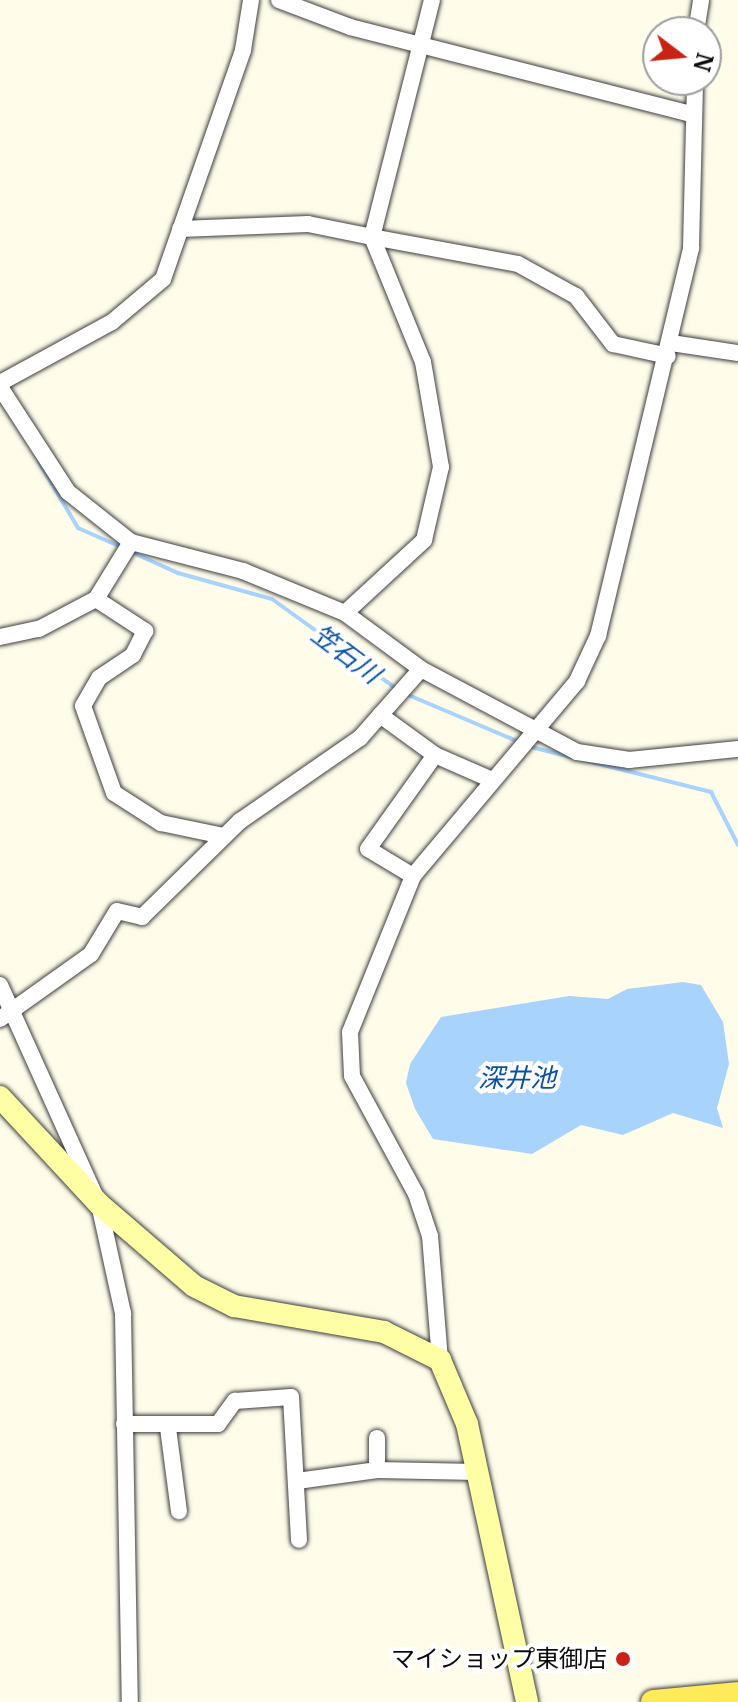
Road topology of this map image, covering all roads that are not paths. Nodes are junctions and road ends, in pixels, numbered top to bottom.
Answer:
1 (251, 0) edge
2 (279, 0) edge
3 (432, 0) edge
4 (424, 41) junction
5 (695, 96) edge
6 (694, 115) junction
7 (180, 229) junction
8 (372, 237) junction
9 (670, 350) junction
10 (738, 353) edge
11 (0, 385) edge
12 (131, 542) junction
13 (96, 599) junction
14 (345, 613) junction
15 (0, 637) edge
16 (421, 669) junction
17 (380, 715) junction
18 (532, 732) junction
19 (738, 749) edge
20 (435, 755) junction
21 (492, 780) junction
22 (223, 836) junction
23 (413, 876) junction
24 (0, 985) edge
25 (6, 1014) edge
26 (0, 1097) edge
27 (99, 1204) junction
28 (440, 1360) junction
29 (124, 1424) junction
30 (168, 1428) junction
31 (377, 1438) dead end
32 (377, 1470) junction
33 (478, 1472) junction
34 (297, 1481) junction
35 (179, 1511) dead end
36 (299, 1540) dead end
37 (738, 1694) edge
38 (130, 1702) edge
39 (527, 1702) edge
40 (653, 1702) edge

1 - 7 street
2 - 4 street
3 - 4 street
4 - 6 street
4 - 8 street
5 - 6 street
6 - 9 street
7 - 8 street
7 - 11 street
8 - 9 street
8 - 14 street
9 - 10 street
9 - 18 street
11 - 12 street
12 - 13 street
12 - 14 street
13 - 15 street
13 - 22 street
14 - 16 street
16 - 17 street
16 - 18 street
17 - 20 street
17 - 22 street
18 - 19 street
18 - 21 street
20 - 21 street
20 - 23 street
21 - 23 street
22 - 25 street
23 - 28 street
24 - 25 street
25 - 27 street
26 - 27 street
27 - 28 street
27 - 29 street
28 - 33 street
29 - 30 street
29 - 38 street
30 - 34 street
30 - 35 street
31 - 32 street
32 - 33 street
32 - 34 street
33 - 39 street
34 - 36 street
37 - 40 main road

